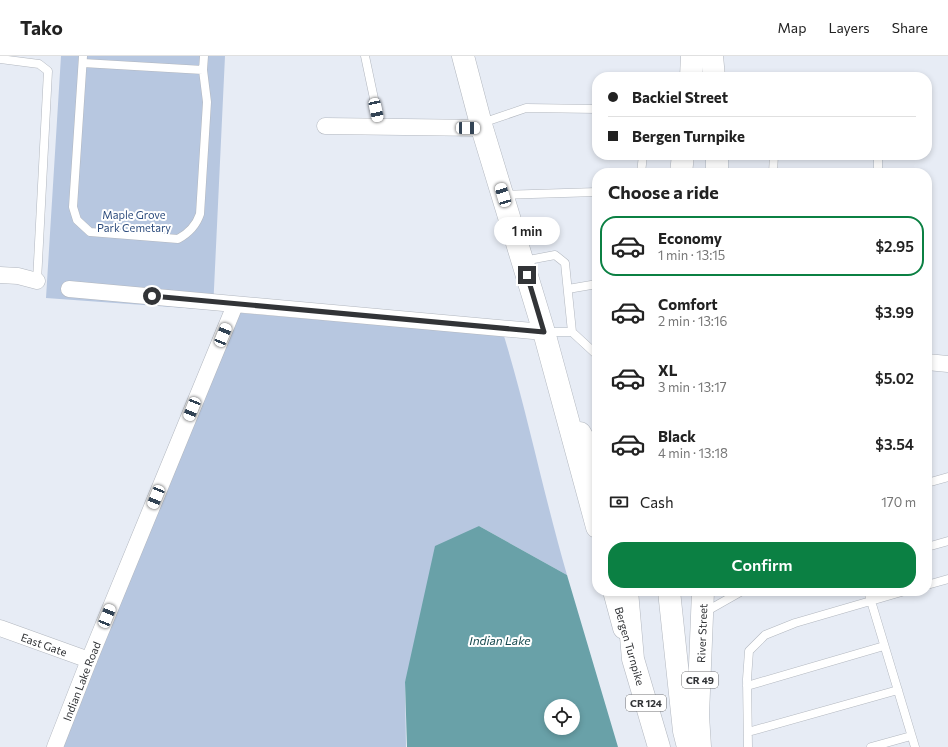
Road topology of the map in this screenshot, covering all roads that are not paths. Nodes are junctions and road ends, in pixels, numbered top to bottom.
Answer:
1 (204, 56) edge
2 (365, 56) edge
3 (463, 56) edge
4 (692, 56) edge
5 (712, 56) edge
6 (0, 59) edge
7 (83, 60) edge
8 (203, 70) junction
9 (691, 72) edge
10 (714, 72) edge
11 (592, 109) edge
12 (325, 126) dead end
13 (380, 126) junction
14 (482, 126) junction
15 (592, 192) edge
16 (503, 195) junction
17 (523, 261) junction
18 (0, 275) edge
19 (37, 281) joint
20 (592, 285) edge
21 (568, 288) junction
22 (69, 289) dead end
23 (235, 305) junction
24 (544, 332) junction
25 (572, 332) junction
26 (592, 350) edge
27 (932, 362) edge
28 (948, 364) edge
29 (564, 406) junction
30 (587, 429) edge
31 (592, 446) edge
32 (948, 477) edge
33 (932, 482) edge
34 (592, 509) edge
35 (948, 541) edge
36 (932, 546) edge
37 (948, 579) edge
38 (932, 584) edge
39 (615, 596) edge
40 (627, 596) edge
41 (669, 596) edge
42 (703, 596) edge
43 (733, 596) edge
44 (870, 596) edge
45 (888, 596) edge
46 (871, 601) junction
47 (702, 614) junction
48 (0, 628) edge
49 (884, 646) junction
50 (633, 659) junction
51 (89, 660) junction
52 (747, 686) junction
53 (898, 690) junction
54 (748, 732) junction
55 (911, 736) junction
56 (55, 747) edge
57 (659, 747) edge
58 (688, 747) edge
59 (700, 747) edge
60 (748, 747) edge
61 (871, 747) edge
62 (915, 747) edge

1 - 8 lane
2 - 13 lane
3 - 14 main road
4 - 9 main road
5 - 10 main road
6 - 19 lane
7 - 8 lane
7 - 8 lane
11 - 14 lane
12 - 13 street
13 - 14 street
14 - 16 main road
15 - 16 lane
16 - 17 main road
17 - 21 lane
17 - 24 main road
18 - 19 street
20 - 21 lane
21 - 25 lane
22 - 23 street
23 - 24 street
23 - 51 street, Indian Lake Road
24 - 25 lane
24 - 29 main road
25 - 26 lane
27 - 28 street
29 - 30 main road
29 - 34 main road
30 - 31 main road
32 - 33 lane
35 - 36 lane
37 - 38 lane
39 - 50 main road, Bergen Turnpike / CR 124
40 - 50 main road
41 - 58 main road, CR 124
42 - 47 main road, River Street / CR 49
43 - 47 lane
44 - 46 lane
45 - 46 lane
46 - 49 lane
46 - 52 lane
47 - 59 main road, River Street / CR 49
48 - 51 street, East Gate
49 - 52 lane
49 - 53 lane
50 - 57 main road, Bergen Turnpike / CR 124
51 - 56 street, Indian Lake Road
52 - 54 lane
53 - 54 lane
53 - 55 lane
54 - 60 lane
55 - 61 lane
55 - 62 lane

